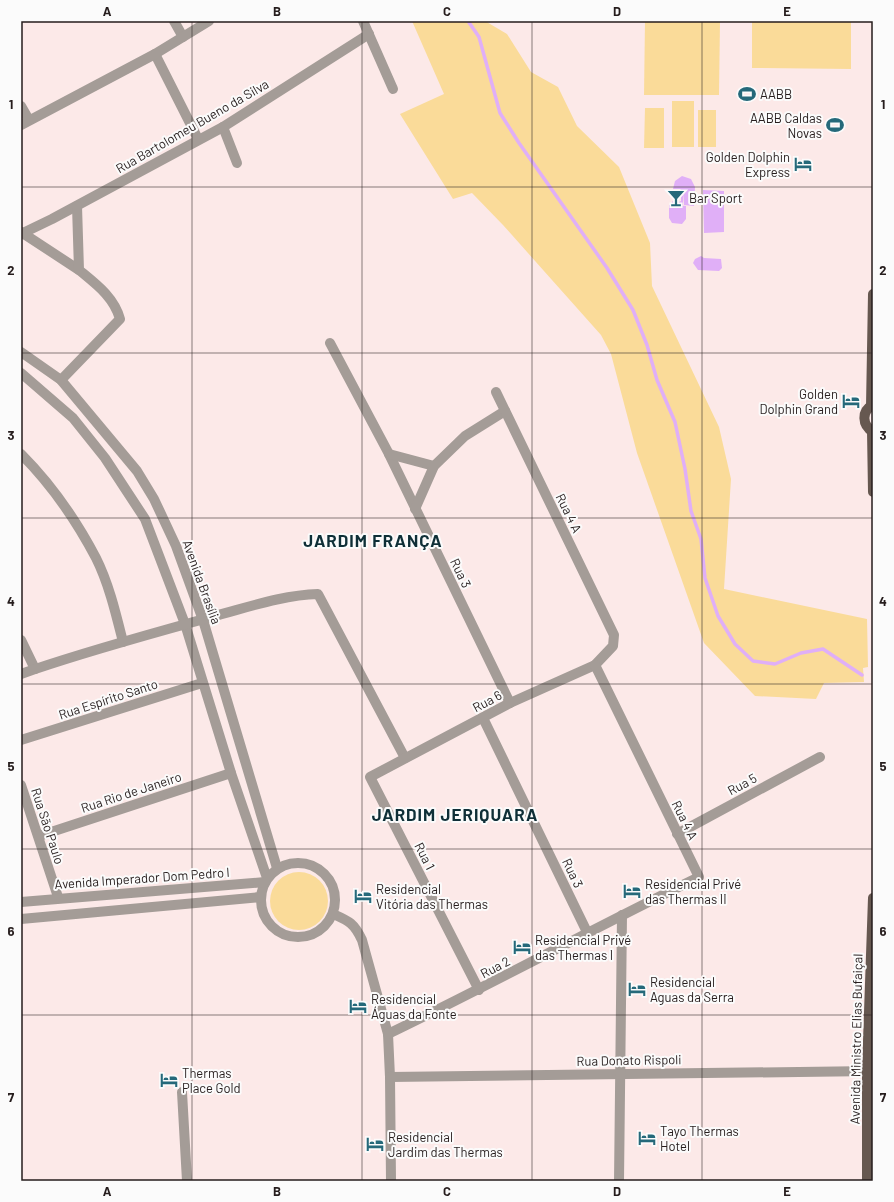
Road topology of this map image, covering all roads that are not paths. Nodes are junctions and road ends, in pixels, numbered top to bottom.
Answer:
1 (174, 21) edge
2 (209, 21) edge
3 (364, 21) edge
4 (369, 34) junction
5 (183, 37) junction
6 (155, 54) junction
7 (393, 89) dead end
8 (21, 106) edge
9 (25, 123) edge
10 (222, 126) junction
11 (198, 139) junction
12 (237, 163) dead end
13 (77, 206) junction
14 (22, 232) edge
15 (79, 270) junction
16 (873, 294) edge
17 (330, 343) dead end
18 (21, 352) edge
19 (21, 373) edge
20 (61, 380) junction
21 (496, 392) dead end
22 (872, 405) edge
23 (505, 411) junction
24 (873, 432) edge
25 (21, 454) edge
26 (389, 454) junction
27 (434, 466) junction
28 (873, 492) edge
29 (415, 509) junction
30 (203, 620) junction
31 (185, 624) junction
32 (21, 640) edge
33 (123, 642) junction
34 (613, 646) joint
35 (595, 665) junction
36 (35, 669) junction
37 (21, 674) edge
38 (202, 683) junction
39 (510, 703) junction
40 (483, 718) junction
41 (21, 740) edge
42 (820, 757) dead end
43 (405, 758) junction
44 (231, 773) junction
45 (370, 777) joint
46 (21, 785) edge
47 (677, 834) junction
48 (39, 836) junction
49 (277, 868) junction
50 (699, 877) joint
51 (266, 880) junction
52 (58, 897) junction
53 (261, 897) junction
54 (873, 898) edge
55 (21, 902) edge
56 (333, 914) junction
57 (622, 915) junction
58 (21, 920) edge
59 (587, 932) junction
60 (479, 990) junction
61 (388, 1034) junction
62 (870, 1071) edge
63 (620, 1073) junction
64 (390, 1077) junction
65 (182, 1092) dead end
66 (187, 1181) edge
67 (391, 1181) edge
68 (619, 1181) edge
69 (867, 1181) edge

1 - 5 street
2 - 5 street
3 - 4 street
4 - 7 street
4 - 10 street, Rua Bartolomeu Bueno da Silva
5 - 6 street
6 - 9 street
6 - 11 street
8 - 9 street
10 - 11 street, Rua Bartolomeu Bueno da Silva
10 - 12 street
11 - 13 street, Rua Bartolomeu Bueno da Silva
13 - 14 street, Rua Bartolomeu Bueno da Silva
13 - 15 street
14 - 15 street
15 - 20 street
16 - 22 main road
17 - 26 street, Rua 3
18 - 20 street, Avenida Brasília
19 - 31 street
20 - 30 street, Avenida Brasília
21 - 23 street, Rua 4 A
22 - 24 main road
23 - 27 street
23 - 34 street, Rua 4 A
24 - 28 main road
25 - 33 street
26 - 27 street
26 - 29 street, Rua 3
27 - 29 street
29 - 39 street, Rua 3
30 - 31 street
30 - 43 street
30 - 49 street, Avenida Brasília
31 - 33 street
31 - 38 street
32 - 36 street
33 - 36 street
34 - 35 street, Rua 6
35 - 39 street, Rua 6
35 - 47 street, Rua 4 A
36 - 37 street
38 - 41 street, Rua Espírito Santo
38 - 44 street
39 - 40 street, Rua 6
40 - 43 street, Rua 6
40 - 59 street, Rua 3
42 - 47 street, Rua 5
43 - 45 street, Rua 6
44 - 48 street, Rua Rio de Janeiro
44 - 51 street
45 - 60 street, Rua 1
46 - 48 street, Rua São Paulo
47 - 50 street, Rua 4 A
48 - 52 street, Rua São Paulo
49 - 51 street
49 - 56 street
50 - 57 street, Rua 2
51 - 52 street, Avenida Imperador Dom Pedro l
51 - 53 street
52 - 55 street, Avenida Imperador Dom Pedro l
53 - 56 street
53 - 58 street
54 - 62 main road, Avenida Ministro Elias Bufaiçal
56 - 61 street
57 - 59 street, Rua 2
57 - 63 street
59 - 60 street, Rua 2
60 - 61 street, Rua 2
61 - 64 street
62 - 63 street, Rua Donato Rispoli
62 - 69 main road, Avenida Ministro Elias Bufaiçal
63 - 64 street, Rua Donato Rispoli
63 - 68 street
64 - 67 street
65 - 66 street

